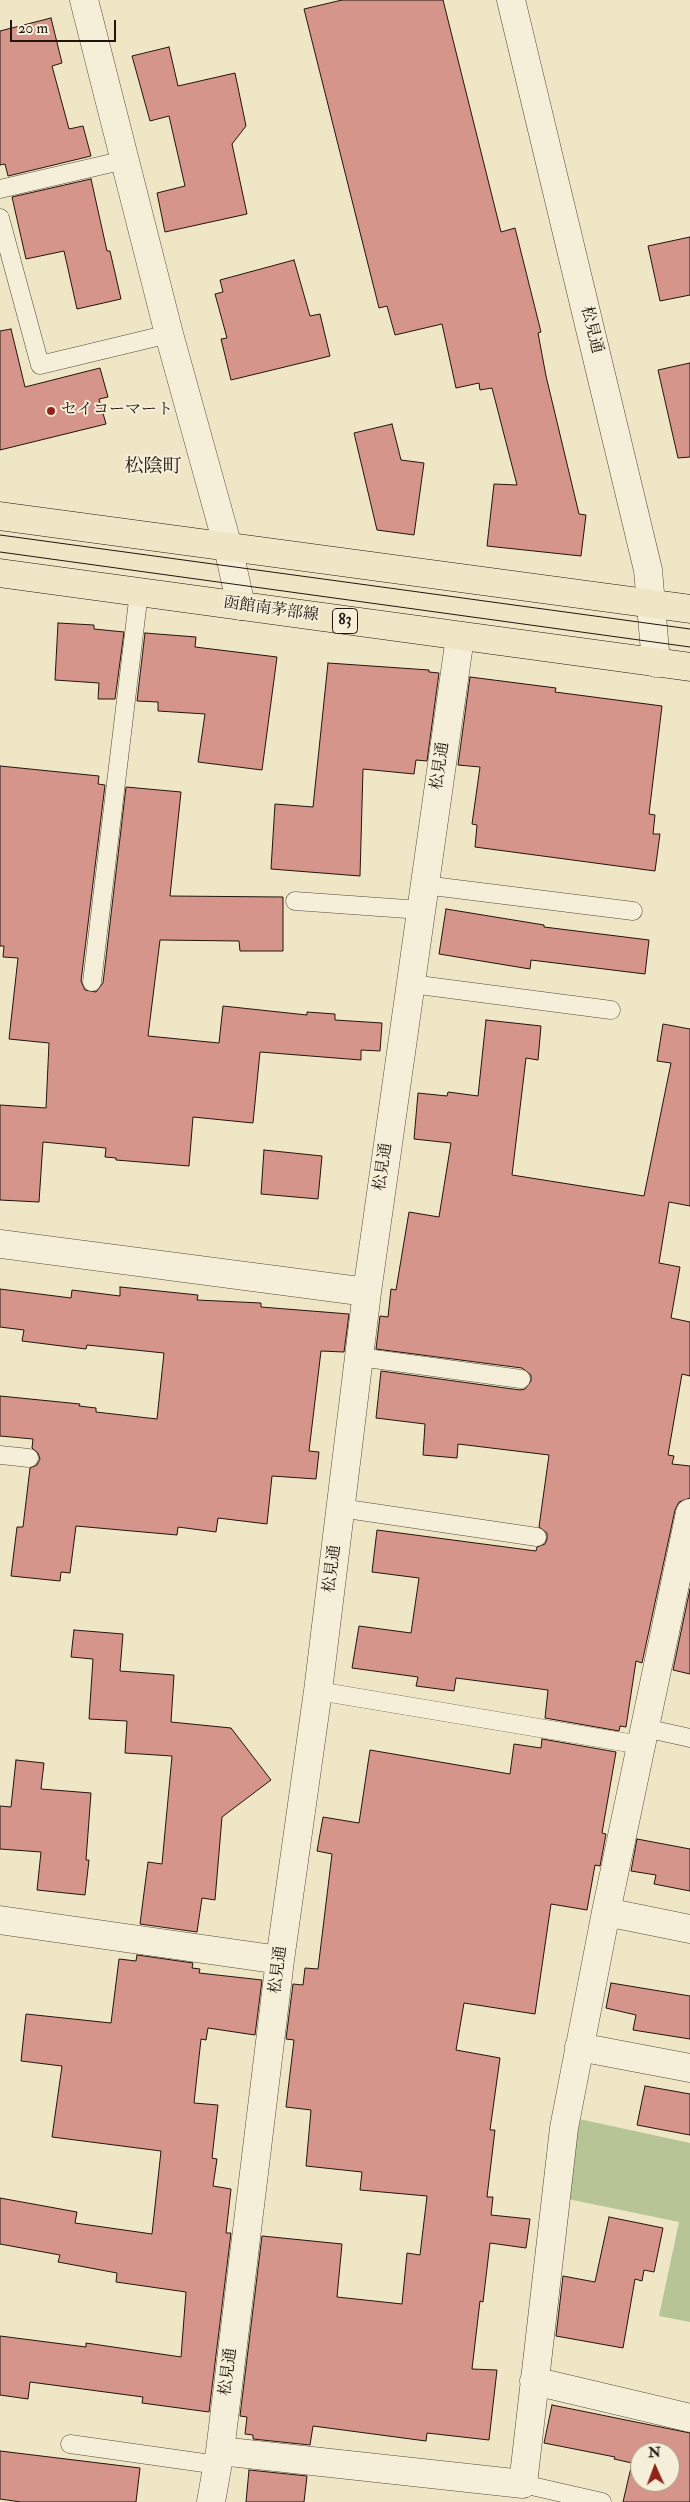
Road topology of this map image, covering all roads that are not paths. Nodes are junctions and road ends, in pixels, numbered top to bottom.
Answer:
1 (84, 0) edge
2 (511, 0) edge
3 (125, 160) junction
4 (0, 189) edge
5 (0, 218) edge
6 (169, 334) junction
7 (0, 516) edge
8 (228, 547) junction
9 (0, 573) edge
10 (139, 592) junction
11 (653, 604) junction
12 (242, 606) junction
13 (690, 609) edge
14 (460, 637) junction
15 (656, 663) junction
16 (690, 667) edge
17 (423, 898) junction
18 (295, 901) dead end
19 (633, 911) dead end
20 (92, 982) dead end
21 (411, 984) junction
22 (611, 1010) dead end
23 (0, 1244) edge
24 (367, 1292) junction
25 (359, 1357) junction
26 (521, 1379) dead end
27 (0, 1455) edge
28 (29, 1458) dead end
29 (340, 1508) junction
30 (690, 1513) edge
31 (536, 1538) dead end
32 (318, 1690) junction
33 (643, 1736) junction
34 (690, 1738) edge
35 (606, 1912) junction
36 (0, 1920) edge
37 (690, 1929) edge
38 (280, 1960) junction
39 (579, 2046) junction
40 (690, 2068) edge
41 (534, 2380) junction
42 (690, 2418) edge
43 (70, 2444) dead end
44 (219, 2458) junction
45 (523, 2484) junction
46 (211, 2502) edge
47 (602, 2502) edge

1 - 3 street
2 - 11 street, 松見通
3 - 4 lane
3 - 6 street
5 - 6 lane
6 - 8 street
7 - 8 main road
8 - 11 main road
8 - 12 street
9 - 10 main road, 函館南茅部線 / 83
10 - 12 main road, 函館南茅部線 / 83
10 - 20 lane
11 - 13 main road
11 - 15 street, 松見通
12 - 14 main road, 函館南茅部線 / 83
14 - 15 main road, 函館南茅部線 / 83
14 - 17 street, 松見通
15 - 16 main road, 函館南茅部線 / 83
17 - 18 lane
17 - 19 lane
17 - 21 street, 松見通
21 - 22 lane
21 - 24 street, 松見通
23 - 24 street
24 - 25 street, 松見通
25 - 26 lane
25 - 29 street, 松見通
27 - 28 lane
29 - 31 lane
29 - 32 street, 松見通
30 - 33 street
32 - 33 lane
32 - 38 street, 松見通
33 - 34 lane
33 - 35 street
35 - 37 street
35 - 39 street
36 - 38 street
38 - 44 street, 松見通
39 - 40 street
39 - 41 street
41 - 42 street
41 - 45 street
43 - 44 lane
44 - 45 street
44 - 46 street, 松見通
45 - 47 lane

